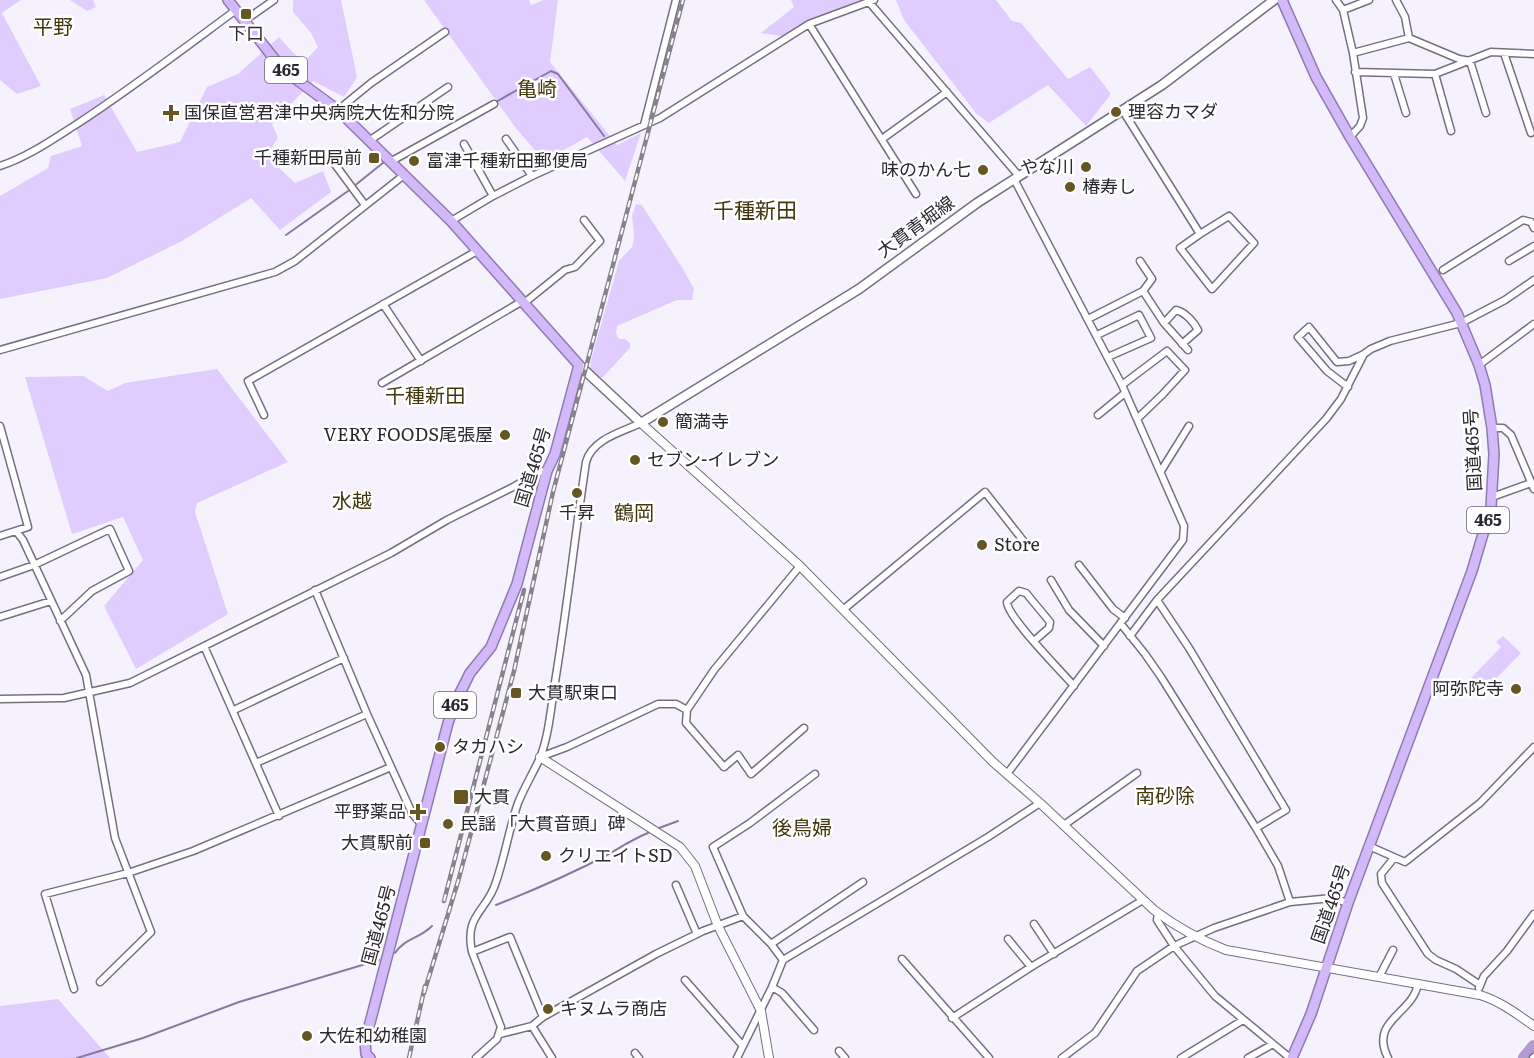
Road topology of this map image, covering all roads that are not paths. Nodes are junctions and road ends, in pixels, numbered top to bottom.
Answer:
1 (228, 0) edge
2 (274, 0) edge
3 (676, 0) edge
4 (1274, 0) edge
5 (1282, 0) edge
6 (1336, 0) edge
7 (1369, 0) edge
8 (1396, 0) edge
9 (871, 1) edge
10 (236, 10) junction
11 (1343, 10) junction
12 (244, 21) junction
13 (808, 24) junction
14 (444, 32) dead end
15 (1409, 38) junction
16 (1353, 53) junction
17 (1504, 53) junction
18 (1534, 54) edge
19 (1470, 61) junction
20 (1355, 72) junction
21 (1394, 74) junction
22 (1435, 74) junction
23 (448, 87) dead end
24 (947, 92) junction
25 (494, 104) dead end
26 (338, 110) junction
27 (1123, 111) junction
28 (1406, 113) dead end
29 (1486, 113) dead end
30 (644, 125) junction
31 (1451, 131) dead end
32 (1531, 133) dead end
33 (1350, 137) junction
34 (506, 139) dead end
35 (882, 139) junction
36 (369, 141) junction
37 (464, 144) dead end
38 (331, 159) dead end
39 (390, 162) junction
40 (0, 166) edge
41 (404, 175) junction
42 (532, 176) junction
43 (1016, 177) junction
44 (916, 194) dead end
45 (493, 196) junction
46 (365, 205) junction
47 (584, 220) dead end
48 (451, 221) junction
49 (1534, 228) edge
50 (1200, 234) junction
51 (1534, 246) edge
52 (477, 251) junction
53 (1140, 261) dead end
54 (1509, 261) dead end
55 (1443, 270) dead end
56 (1534, 280) edge
57 (1143, 291) junction
58 (522, 303) junction
59 (383, 304) junction
60 (1088, 319) junction
61 (1164, 323) junction
62 (1461, 323) junction
63 (1534, 324) edge
64 (1097, 335) junction
65 (1182, 344) junction
66 (0, 350) edge
67 (1188, 350) dead end
68 (1364, 354) junction
69 (1108, 357) junction
70 (421, 361) junction
71 (579, 365) junction
72 (1479, 365) junction
73 (382, 383) dead end
74 (1122, 385) junction
75 (1348, 387) junction
76 (1125, 393) junction
77 (264, 415) dead end
78 (1098, 415) dead end
79 (1137, 419) junction
80 (641, 423) junction
81 (0, 426) edge
82 (1189, 426) dead end
83 (1492, 428) junction
84 (547, 471) junction
85 (1161, 471) junction
86 (1532, 486) edge
87 (1492, 497) junction
88 (16, 531) junction
89 (0, 536) edge
90 (1029, 548) dead end
91 (1079, 564) dead end
92 (34, 565) junction
93 (800, 566) junction
94 (0, 577) edge
95 (1051, 580) dead end
96 (315, 590) junction
97 (1157, 600) junction
98 (51, 601) junction
99 (844, 609) junction
100 (0, 617) edge
101 (60, 621) junction
102 (1123, 621) junction
103 (1130, 636) junction
104 (1034, 641) junction
105 (204, 645) junction
106 (1104, 646) junction
107 (344, 658) junction
108 (1074, 686) junction
109 (90, 692) junction
110 (0, 699) edge
111 (234, 710) junction
112 (687, 710) junction
113 (367, 714) junction
114 (804, 728) dead end
115 (1534, 747) edge
116 (540, 757) junction
117 (256, 763) junction
118 (391, 767) junction
119 (1137, 773) dead end
120 (815, 774) dead end
121 (1007, 774) junction
122 (1040, 803) junction
123 (279, 816) junction
124 (422, 825) junction
125 (1064, 825) junction
126 (1256, 828) junction
127 (1369, 846) junction
128 (1394, 858) junction
129 (129, 873) junction
130 (863, 882) dead end
131 (676, 885) dead end
132 (1143, 900) junction
133 (1290, 902) junction
134 (1348, 903) junction
135 (1158, 913) junction
136 (1534, 914) edge
137 (743, 916) junction
138 (1034, 924) dead end
139 (718, 926) junction
140 (697, 934) junction
141 (1196, 936) junction
142 (1008, 939) dead end
143 (771, 944) junction
144 (1174, 946) junction
145 (1393, 950) dead end
146 (472, 952) junction
147 (1054, 954) junction
148 (902, 959) dead end
149 (783, 960) junction
150 (1031, 967) junction
151 (1327, 968) junction
152 (1379, 977) junction
153 (685, 980) dead end
154 (100, 982) dead end
155 (1418, 984) junction
156 (1480, 985) junction
157 (772, 987) junction
158 (75, 989) dead end
159 (1476, 994) junction
160 (761, 1011) junction
161 (543, 1017) junction
162 (952, 1018) junction
163 (1243, 1020) junction
164 (532, 1026) junction
165 (1534, 1026) edge
166 (814, 1030) dead end
167 (500, 1034) junction
168 (1273, 1044) junction
169 (743, 1046) junction
170 (839, 1051) dead end
171 (370, 1058) edge
172 (476, 1058) edge
173 (552, 1058) edge
174 (737, 1058) edge
175 (769, 1058) edge
176 (845, 1058) edge
177 (989, 1058) edge
178 (1064, 1058) edge
179 (1181, 1058) edge
180 (1248, 1058) edge
181 (1291, 1058) edge
182 (1388, 1058) edge

1 - 10 highway, 465
2 - 12 street
3 - 30 street
4 - 27 main road, 大貫青堀線
5 - 33 highway, 国道465号 / 465
6 - 11 street
7 - 11 street
8 - 15 street
9 - 13 street
9 - 24 street
10 - 12 highway, 465
10 - 40 street
11 - 16 street
12 - 26 highway, 465
13 - 30 street
13 - 35 street
14 - 26 street
15 - 16 street
15 - 19 street
16 - 20 street
17 - 18 street
17 - 19 street
17 - 32 street
19 - 22 street
19 - 29 street
20 - 21 street
20 - 33 street
21 - 22 street
21 - 28 street
22 - 31 street
23 - 36 street
24 - 35 street
24 - 43 street
25 - 39 street
26 - 36 highway, 465
27 - 43 main road, 大貫青堀線
27 - 50 street
30 - 42 street
33 - 62 highway, 国道465号 / 465
34 - 42 street
35 - 44 street
36 - 39 highway, 465
37 - 45 street
38 - 46 street
39 - 41 highway, 465
41 - 46 street
41 - 48 highway, 465
42 - 45 street
43 - 60 street
43 - 80 main road, 大貫青堀線
45 - 48 street
46 - 66 street
47 - 58 street
48 - 52 highway, 465
49 - 55 street
50 - 50 street
51 - 54 street
52 - 58 highway, 465
52 - 59 street
53 - 57 street
56 - 62 street
57 - 60 street
57 - 61 street
58 - 70 street
58 - 71 highway, 465
59 - 70 street
59 - 77 street
60 - 64 street
61 - 65 street
61 - 65 street
62 - 68 street
62 - 72 highway, 国道465号 / 465
63 - 72 street
64 - 69 street
64 - 69 street
65 - 67 street
68 - 75 street
68 - 75 street
69 - 74 street
70 - 73 street
71 - 80 main road
71 - 84 highway, 国道465号 / 465
72 - 83 highway, 国道465号 / 465
74 - 76 street
74 - 79 street
75 - 97 street
76 - 78 street
76 - 79 street
79 - 85 street
80 - 93 street
80 - 116 street
81 - 88 street
82 - 85 street
83 - 86 street
83 - 87 highway, 国道465号 / 465
84 - 96 street
84 - 124 highway, 国道465号 / 465
85 - 102 street
86 - 87 street
87 - 127 highway, 国道465号 / 465
88 - 89 street
88 - 92 street
90 - 99 street
91 - 102 street
92 - 94 street
92 - 98 street
92 - 101 street
93 - 99 street
93 - 112 street
95 - 106 street
96 - 105 street
96 - 107 street
97 - 103 street
97 - 126 street
98 - 100 street
98 - 101 street
99 - 121 street
101 - 109 street
102 - 103 street
102 - 106 street
103 - 126 street
104 - 104 street
104 - 108 street
105 - 109 street
105 - 111 street
106 - 108 street
107 - 111 street
107 - 113 street
108 - 121 street
109 - 110 street
109 - 129 street
111 - 117 street
112 - 114 street
112 - 116 street
113 - 117 street
113 - 118 street
115 - 128 street
116 - 139 street
116 - 146 street
117 - 123 street
118 - 123 street
118 - 124 street
119 - 125 street
120 - 137 street
121 - 122 street
122 - 125 street
122 - 149 street
123 - 129 street
124 - 171 highway, 国道465号 / 465
125 - 132 street
126 - 133 street
127 - 128 street
127 - 134 highway, 国道465号 / 465
128 - 156 street
129 - 154 street
129 - 158 street
130 - 143 street
131 - 140 street
132 - 135 street
132 - 147 street
133 - 134 street
133 - 141 street
134 - 151 highway, 国道465号 / 465
135 - 141 street
135 - 144 street
136 - 156 street
137 - 139 street
137 - 143 street
138 - 147 street
139 - 140 street
139 - 160 street
140 - 161 street
141 - 144 street
141 - 151 street
142 - 150 street
143 - 149 street
144 - 163 street
144 - 178 street
145 - 152 street
146 - 161 street
146 - 167 street
147 - 150 street
148 - 162 street
149 - 157 street
150 - 162 street
151 - 152 street
151 - 181 highway, 国道465号 / 465
152 - 155 street
153 - 169 street
155 - 159 street
155 - 182 street
156 - 159 street
157 - 160 street
157 - 166 street
159 - 165 street
160 - 169 street
160 - 175 street
161 - 164 street
162 - 177 street
163 - 168 street
163 - 179 street
164 - 167 street
164 - 173 street
167 - 172 street
168 - 180 street
168 - 181 street
169 - 174 street
170 - 176 street

